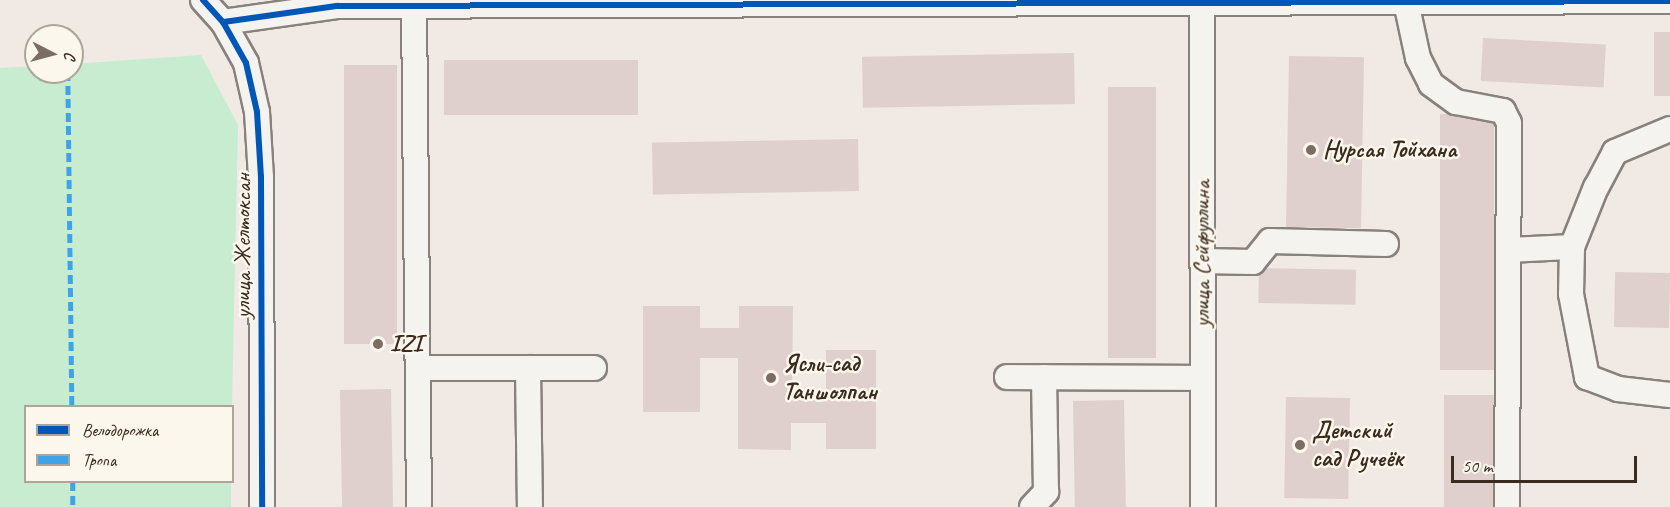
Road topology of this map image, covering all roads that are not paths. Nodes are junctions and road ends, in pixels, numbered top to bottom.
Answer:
1 (203, 0) edge
2 (1655, 0) edge
3 (1670, 1) edge
4 (1202, 2) edge
5 (1391, 2) edge
6 (337, 3) edge
7 (414, 5) junction
8 (222, 22) junction
9 (1670, 129) edge
10 (1386, 244) dead end
11 (1572, 247) junction
12 (1510, 250) junction
13 (1202, 261) junction
14 (418, 368) junction
15 (528, 368) junction
16 (594, 368) dead end
17 (1007, 376) dead end
18 (1044, 377) junction
19 (1203, 378) junction
20 (1670, 395) edge
21 (262, 507) edge
22 (419, 507) edge
23 (530, 507) edge
24 (1032, 507) edge
25 (1203, 507) edge
26 (1507, 507) edge

1 - 8 street, улица Желтоксан
2 - 3 street
2 - 5 street
4 - 5 street
4 - 7 street
4 - 13 street, улица Сейфуллина
5 - 12 street
6 - 7 street
6 - 8 street
7 - 14 street
8 - 21 street, улица Желтоксан
9 - 11 street
10 - 13 street
11 - 12 street
11 - 20 street
12 - 26 street
13 - 19 street, улица Сейфуллина
14 - 15 street
14 - 22 street
15 - 16 street
15 - 23 street
17 - 18 street
18 - 19 street
18 - 24 street
19 - 25 street, улица Сейфуллина

